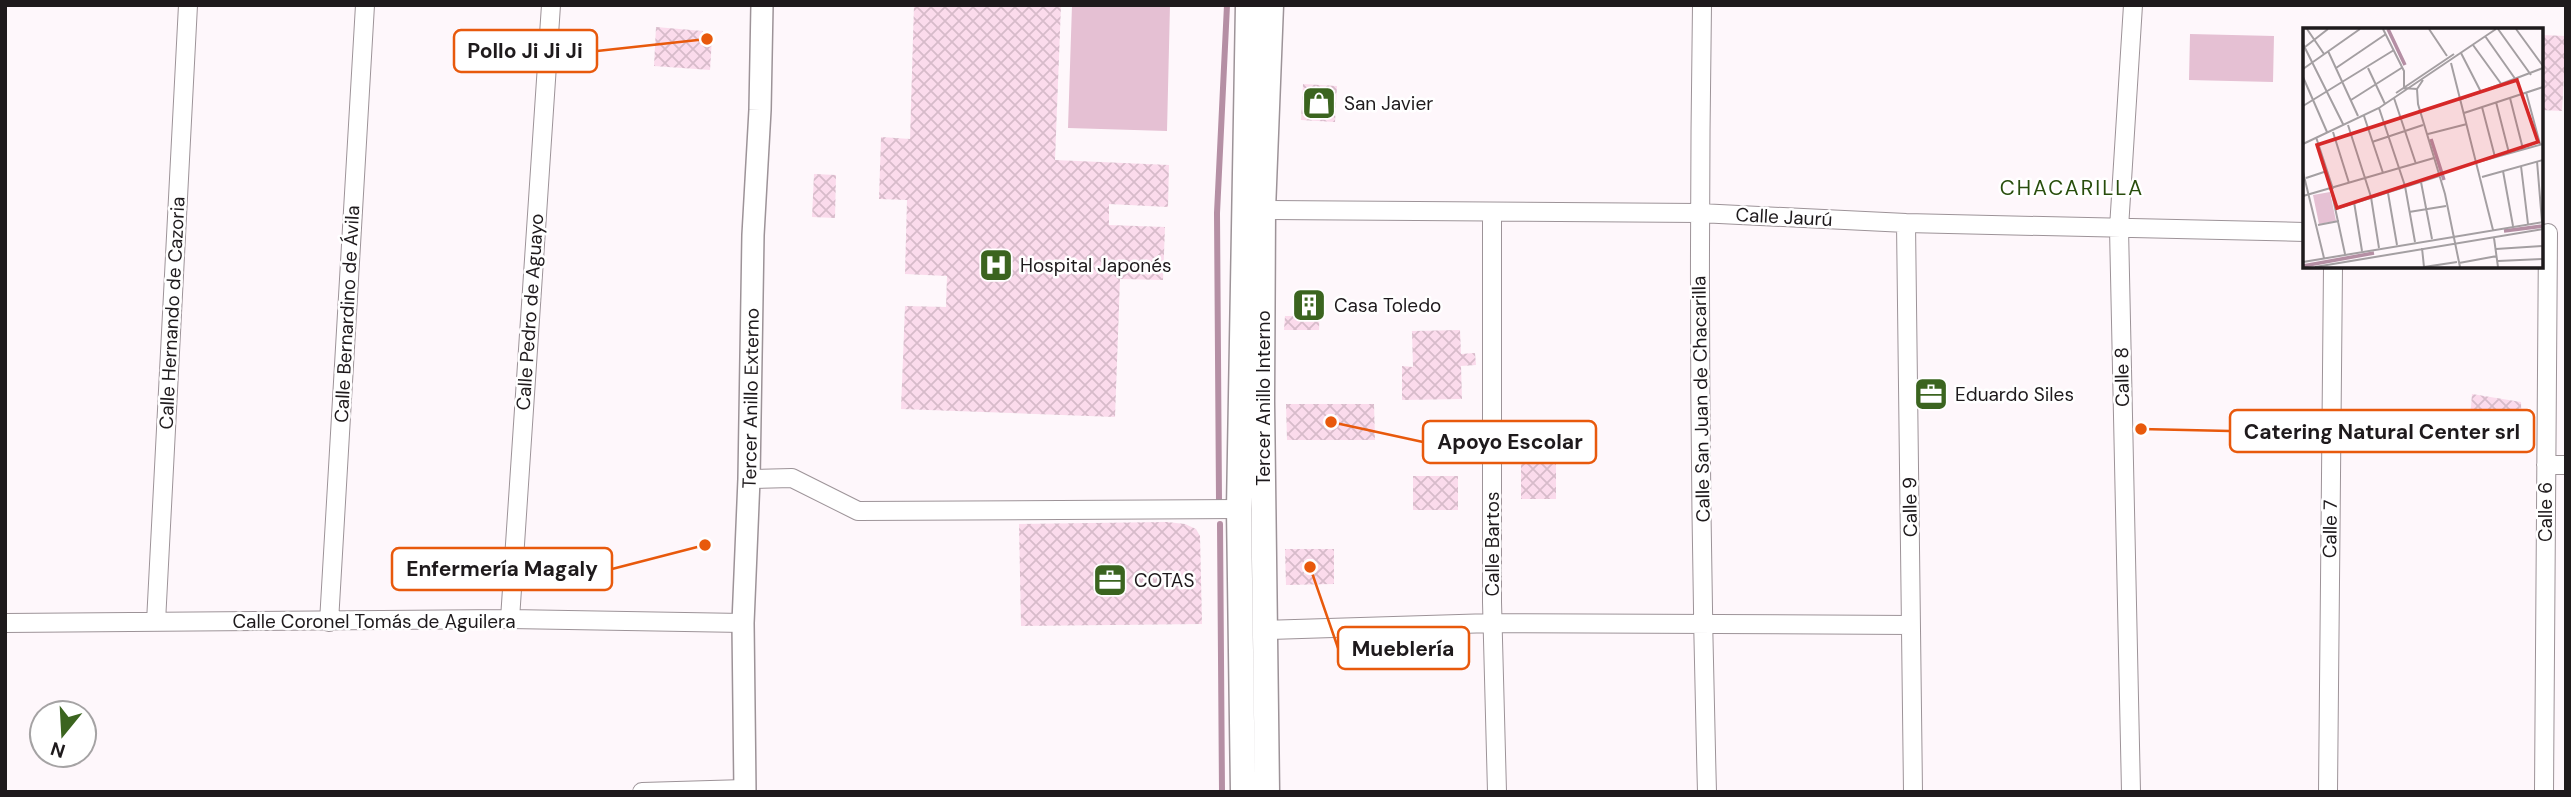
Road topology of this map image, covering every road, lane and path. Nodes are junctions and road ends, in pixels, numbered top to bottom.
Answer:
1 (188, 5) edge
2 (365, 5) edge
3 (551, 5) edge
4 (762, 5) edge
5 (1248, 5) edge
6 (1261, 5) edge
7 (1271, 5) edge
8 (1702, 5) edge
9 (2133, 5) edge
10 (1492, 212) junction
11 (1699, 213) junction
12 (1263, 221) junction
13 (1906, 223) junction
14 (2119, 228) junction
15 (2303, 232) edge
16 (2552, 233) edge
17 (2333, 268) edge
18 (1243, 274) junction
19 (2546, 465) junction
20 (2566, 465) edge
21 (749, 479) junction
22 (1239, 509) junction
23 (510, 620) junction
24 (156, 622) junction
25 (329, 622) junction
26 (5, 623) edge
27 (743, 623) junction
28 (1492, 623) junction
29 (1703, 625) junction
30 (1911, 625) junction
31 (1266, 629) junction
32 (1266, 733) junction
33 (745, 790) edge
34 (642, 792) edge
35 (1243, 792) edge
36 (1267, 792) edge
37 (1497, 792) edge
38 (1707, 792) edge
39 (1913, 792) edge
40 (2131, 792) edge
41 (2328, 792) edge
42 (2543, 792) edge

1 - 24 street, Calle Hernando de Cazoria
2 - 25 street, Calle Bernardino de Ávila
3 - 23 street, Calle Pedro de Aguayo
4 - 21 street, Tercer Anillo Externo
5 - 18 main road, Tercer Anillo Interno
6 - 18 main road
7 - 12 main road, Tercer Anillo Interno
8 - 11 street, Calle San Juan de Chacarilla
9 - 14 street, Calle 8
10 - 11 street, Calle Jaurú
10 - 12 street, Calle Jaurú
10 - 28 street, Calle Bartos
11 - 13 street, Calle Jaurú
11 - 29 street, Calle San Juan de Chacarilla
12 - 22 main road
12 - 31 main road, Tercer Anillo Interno
13 - 14 street, Calle Jaurú
13 - 30 street, Calle 9
14 - 15 street, Calle Jaurú
14 - 40 street, Calle 8
16 - 19 street, Calle 6
17 - 41 street, Calle 7
18 - 22 main road, Tercer Anillo Interno
19 - 20 street
19 - 42 street, Calle 6
21 - 22 street
21 - 27 street, Tercer Anillo Externo
22 - 32 main road
22 - 35 main road, Tercer Anillo Interno
23 - 25 street, Calle Coronel Tomás de Aguilera
23 - 27 street, Calle Coronel Tomás de Aguilera
24 - 25 street, Calle Coronel Tomás de Aguilera
24 - 26 street, Calle Coronel Tomás de Aguilera
27 - 33 street, Tercer Anillo Externo
28 - 29 street
28 - 31 street
28 - 37 street, Calle Bartos
29 - 30 street
29 - 38 street, Calle San Juan de Chacarilla
30 - 39 street, Calle 9
31 - 32 main road, Tercer Anillo Interno
32 - 36 main road, Tercer Anillo Interno
33 - 34 street

